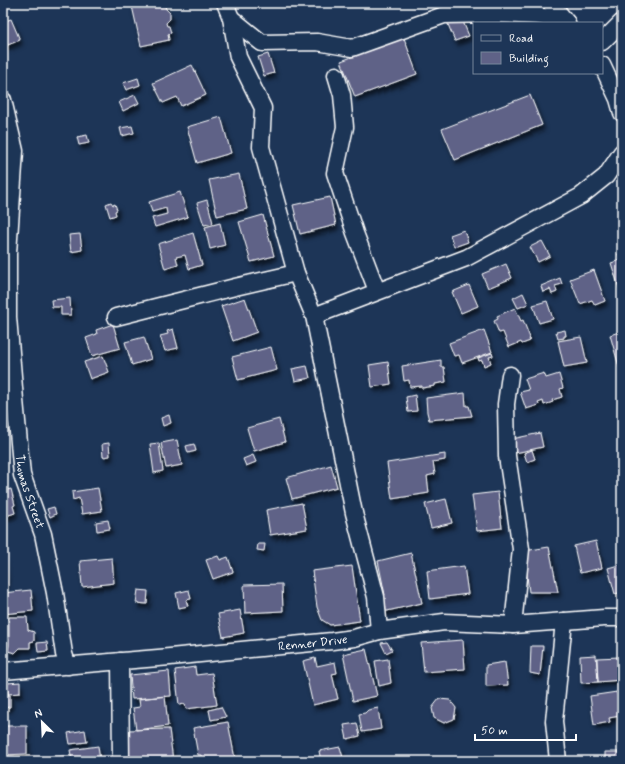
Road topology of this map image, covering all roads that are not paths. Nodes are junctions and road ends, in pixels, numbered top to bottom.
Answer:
1 (225, 3) edge
2 (551, 3) edge
3 (231, 18) junction
4 (563, 22) edge
5 (566, 22) edge
6 (622, 22) edge
7 (603, 41) edge
8 (603, 68) edge
9 (336, 75) dead end
10 (3, 100) edge
11 (622, 113) edge
12 (622, 152) edge
13 (6, 252) edge
14 (296, 272) junction
15 (377, 291) junction
16 (314, 316) junction
17 (6, 317) edge
18 (116, 317) dead end
19 (510, 375) dead end
20 (622, 618) edge
21 (564, 621) junction
22 (513, 624) junction
23 (379, 631) junction
24 (120, 661) junction
25 (68, 666) junction
26 (3, 671) edge
27 (121, 761) edge
28 (558, 761) edge

1 - 3 street
2 - 5 street
3 - 4 street
3 - 14 street
6 - 7 street
8 - 11 street
9 - 15 street
10 - 13 street, Thomas Street
12 - 15 street
13 - 17 street, Thomas Street
14 - 16 street
14 - 18 street
15 - 16 street
16 - 23 street
17 - 25 street, Thomas Street
19 - 22 street
20 - 21 street, Renner Drive
21 - 22 street, Renner Drive
21 - 28 street
22 - 23 street, Renner Drive
23 - 24 street, Renner Drive
24 - 25 street, Renner Drive
24 - 27 street
25 - 26 street, Renner Drive

